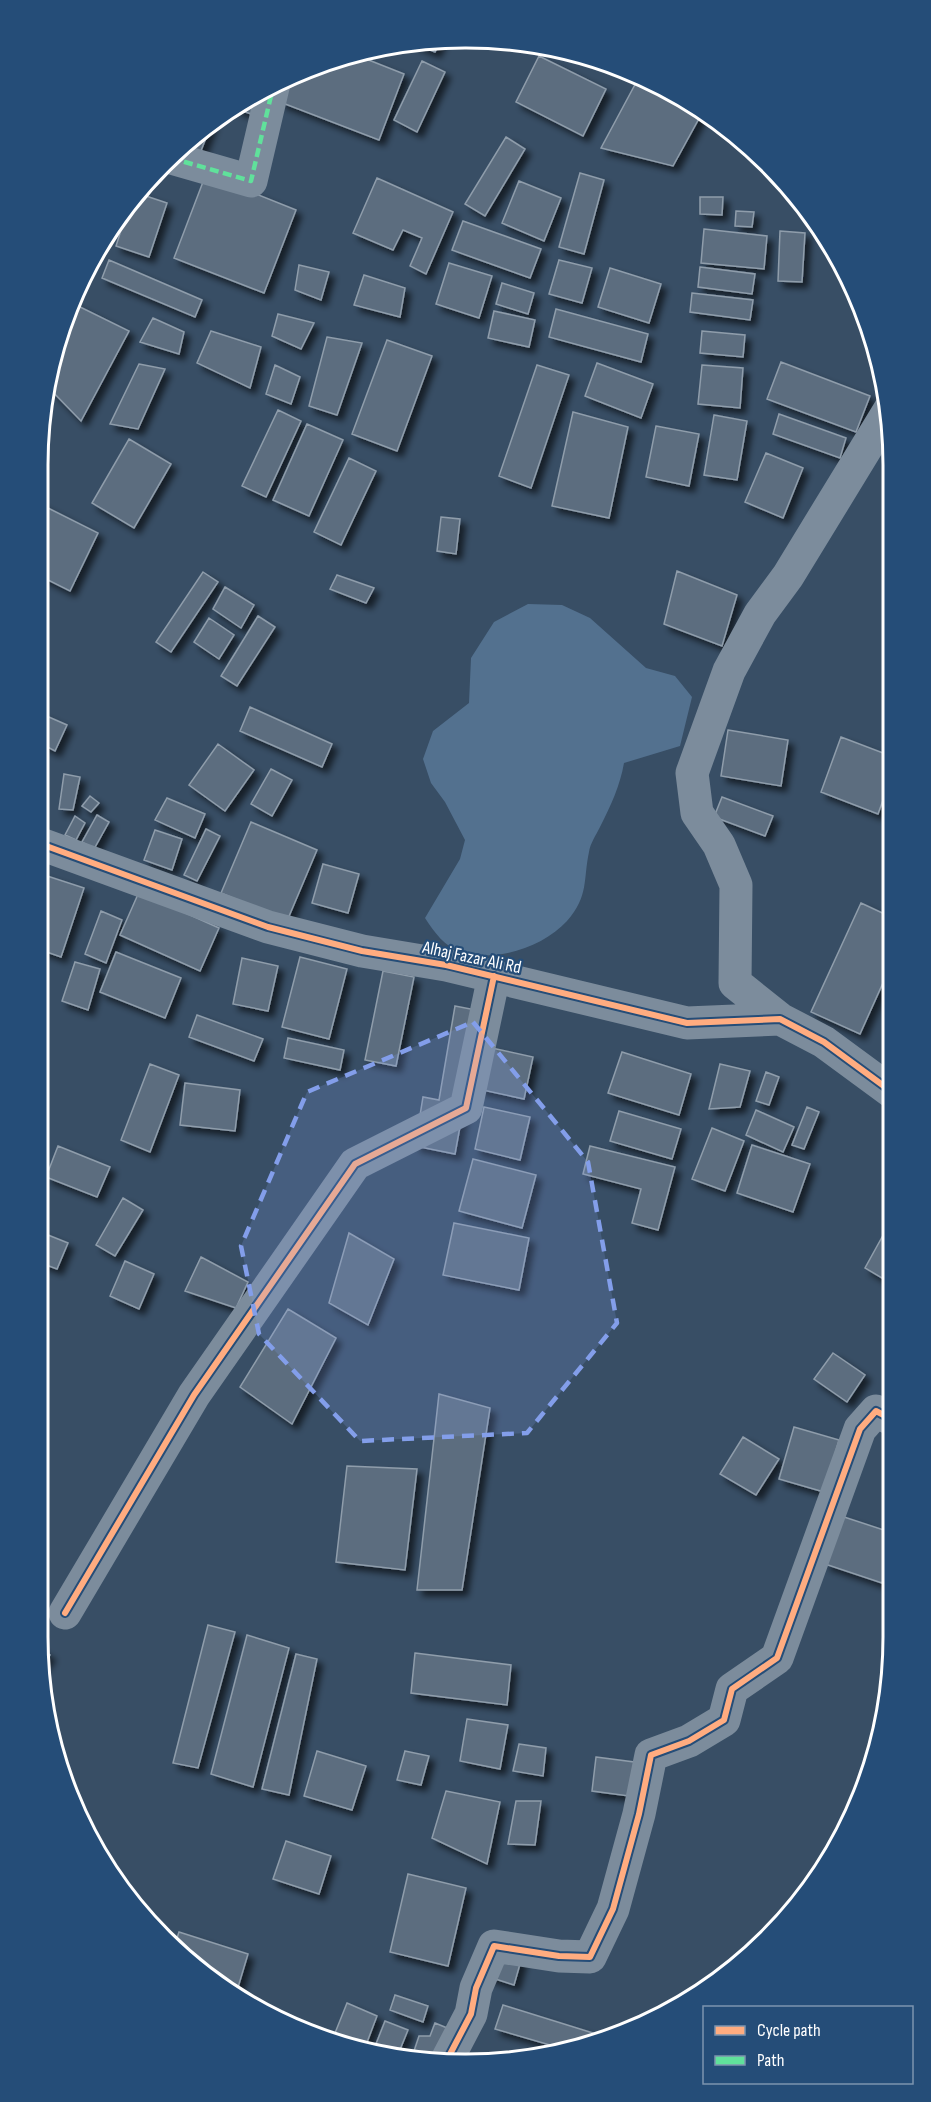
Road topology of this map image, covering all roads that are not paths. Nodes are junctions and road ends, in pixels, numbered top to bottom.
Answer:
1 (271, 97) edge
2 (180, 161) edge
3 (881, 425) edge
4 (48, 847) edge
5 (494, 976) junction
6 (780, 1019) junction
7 (883, 1085) edge
8 (883, 1415) edge
9 (65, 1613) dead end
10 (450, 2053) edge

1 - 2 street
3 - 6 street
4 - 5 street, Alhaj Fazar Ali Rd
5 - 6 street, Alhaj Fazar Ali Rd
5 - 9 street
6 - 7 street
8 - 10 street

